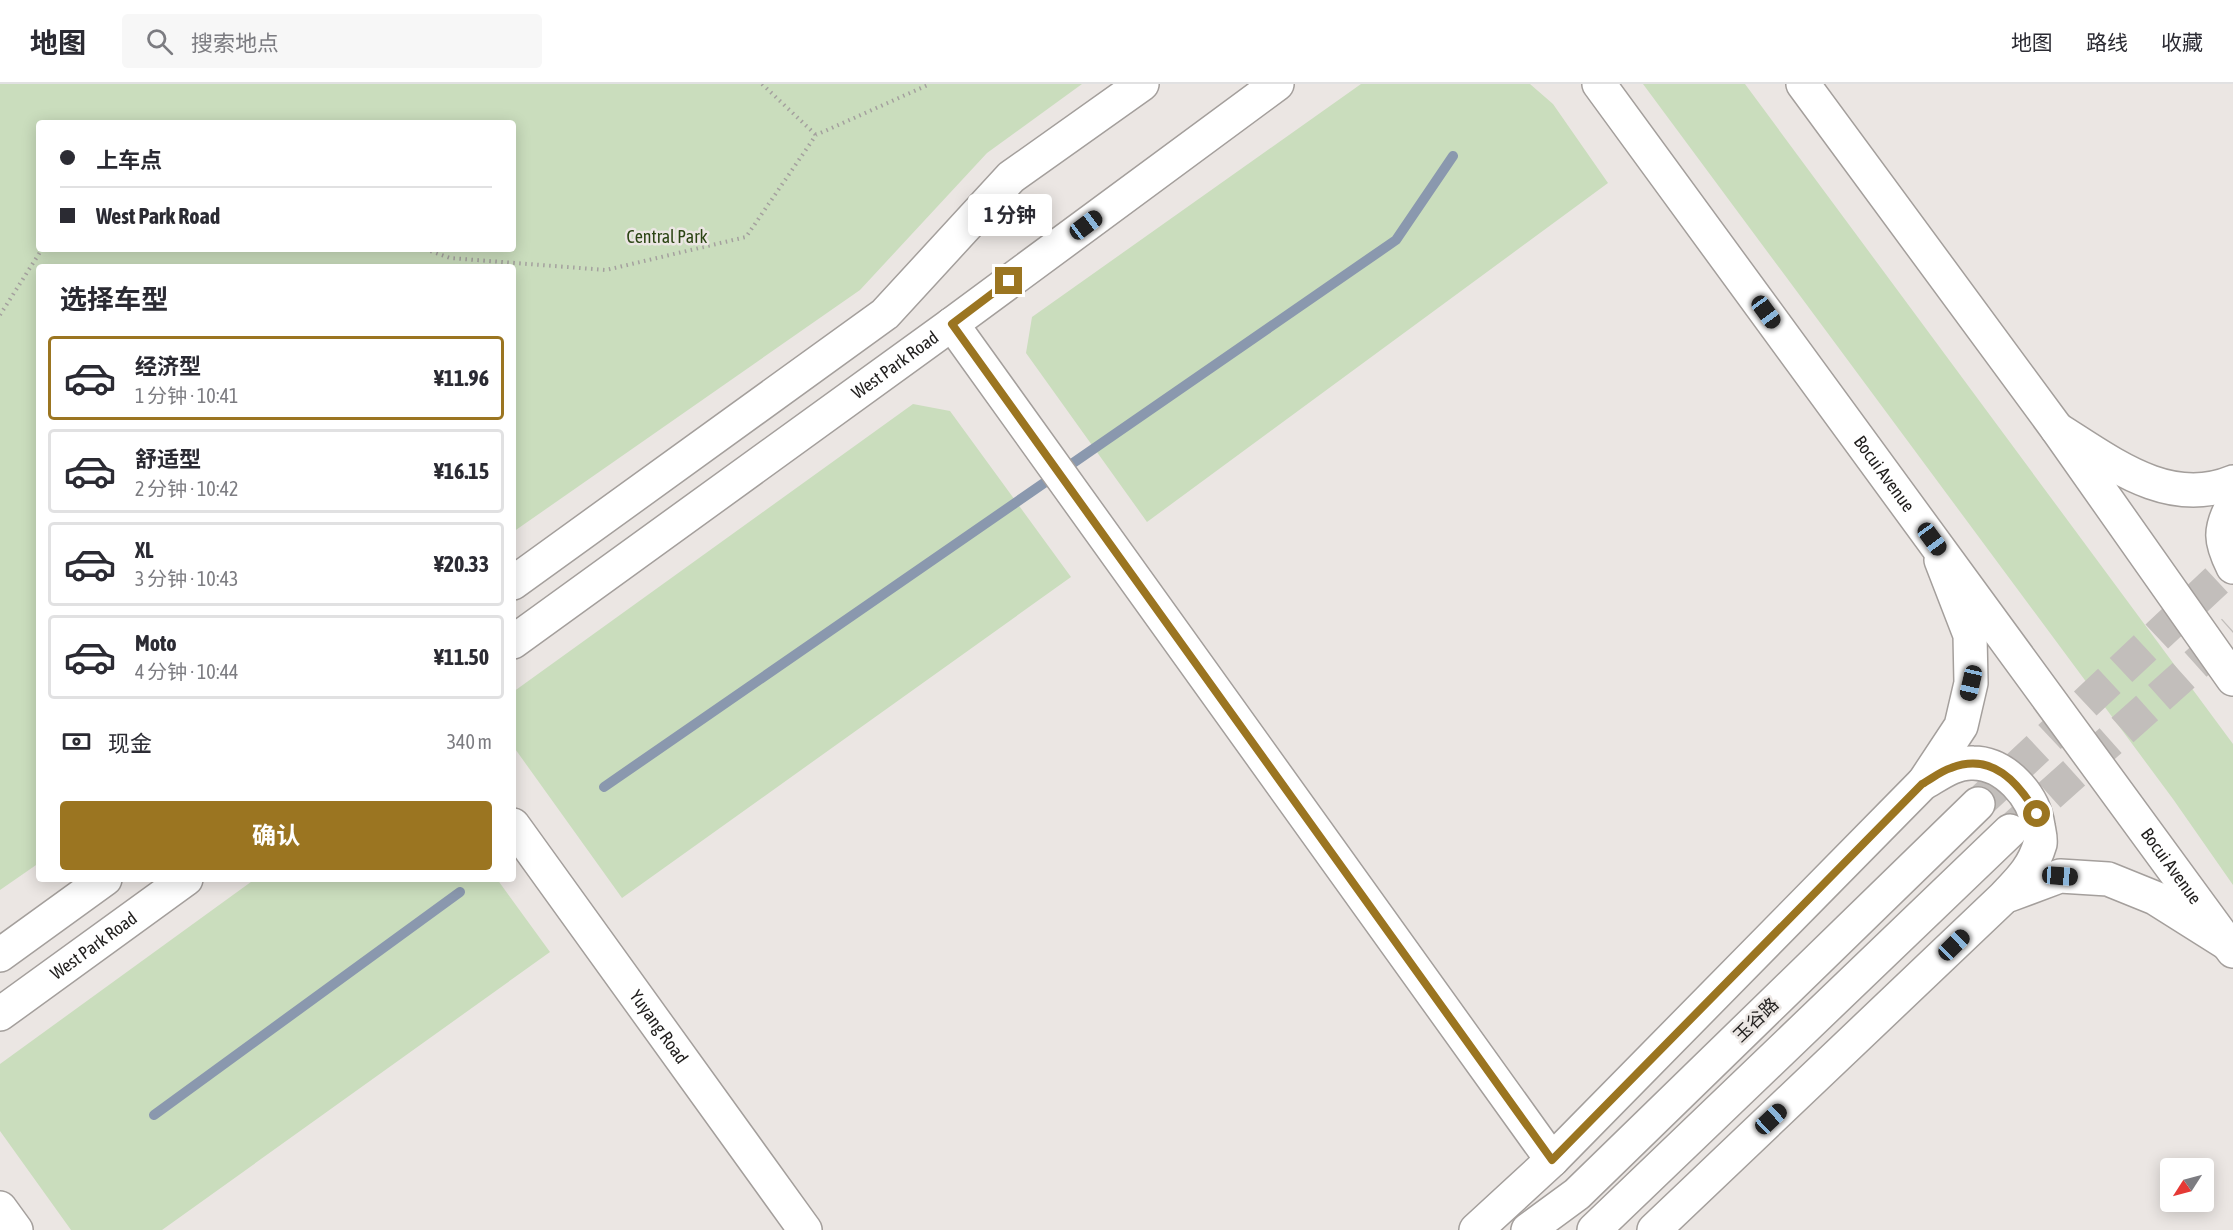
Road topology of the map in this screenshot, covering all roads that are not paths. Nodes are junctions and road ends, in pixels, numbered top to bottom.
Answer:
1 (1142, 84) edge
2 (1277, 84) edge
3 (1599, 84) edge
4 (1803, 84) edge
5 (952, 324) junction
6 (2057, 429) junction
7 (2233, 483) edge
8 (2233, 504) edge
9 (1932, 539) junction
10 (2233, 567) edge
11 (516, 581) edge
12 (516, 640) edge
13 (2233, 679) edge
14 (1922, 784) junction
15 (1978, 804) tunnel mouth
16 (516, 829) edge
17 (2010, 831) tunnel mouth
18 (101, 882) edge
19 (182, 882) edge
20 (2004, 897) junction
21 (2231, 947) edge
22 (0, 955) edge
23 (0, 1014) edge
24 (1552, 1160) junction
25 (0, 1208) edge
26 (16, 1230) edge
27 (805, 1230) edge
28 (1476, 1230) edge
29 (1528, 1230) edge
30 (1594, 1230) edge
31 (1654, 1230) edge

1 - 11 street
2 - 5 street, West Park Road
3 - 9 street, Bocui Avenue
4 - 6 street
5 - 12 street, West Park Road
5 - 24 street
6 - 7 street
6 - 13 street
8 - 10 street
9 - 14 street
9 - 21 street, Bocui Avenue
14 - 20 street
14 - 24 street
15 - 29 street, 玉谷路
16 - 27 street, Yuyang Road
17 - 30 street
18 - 22 street
19 - 23 street, West Park Road
20 - 21 street
20 - 31 street
24 - 28 street
25 - 26 street

